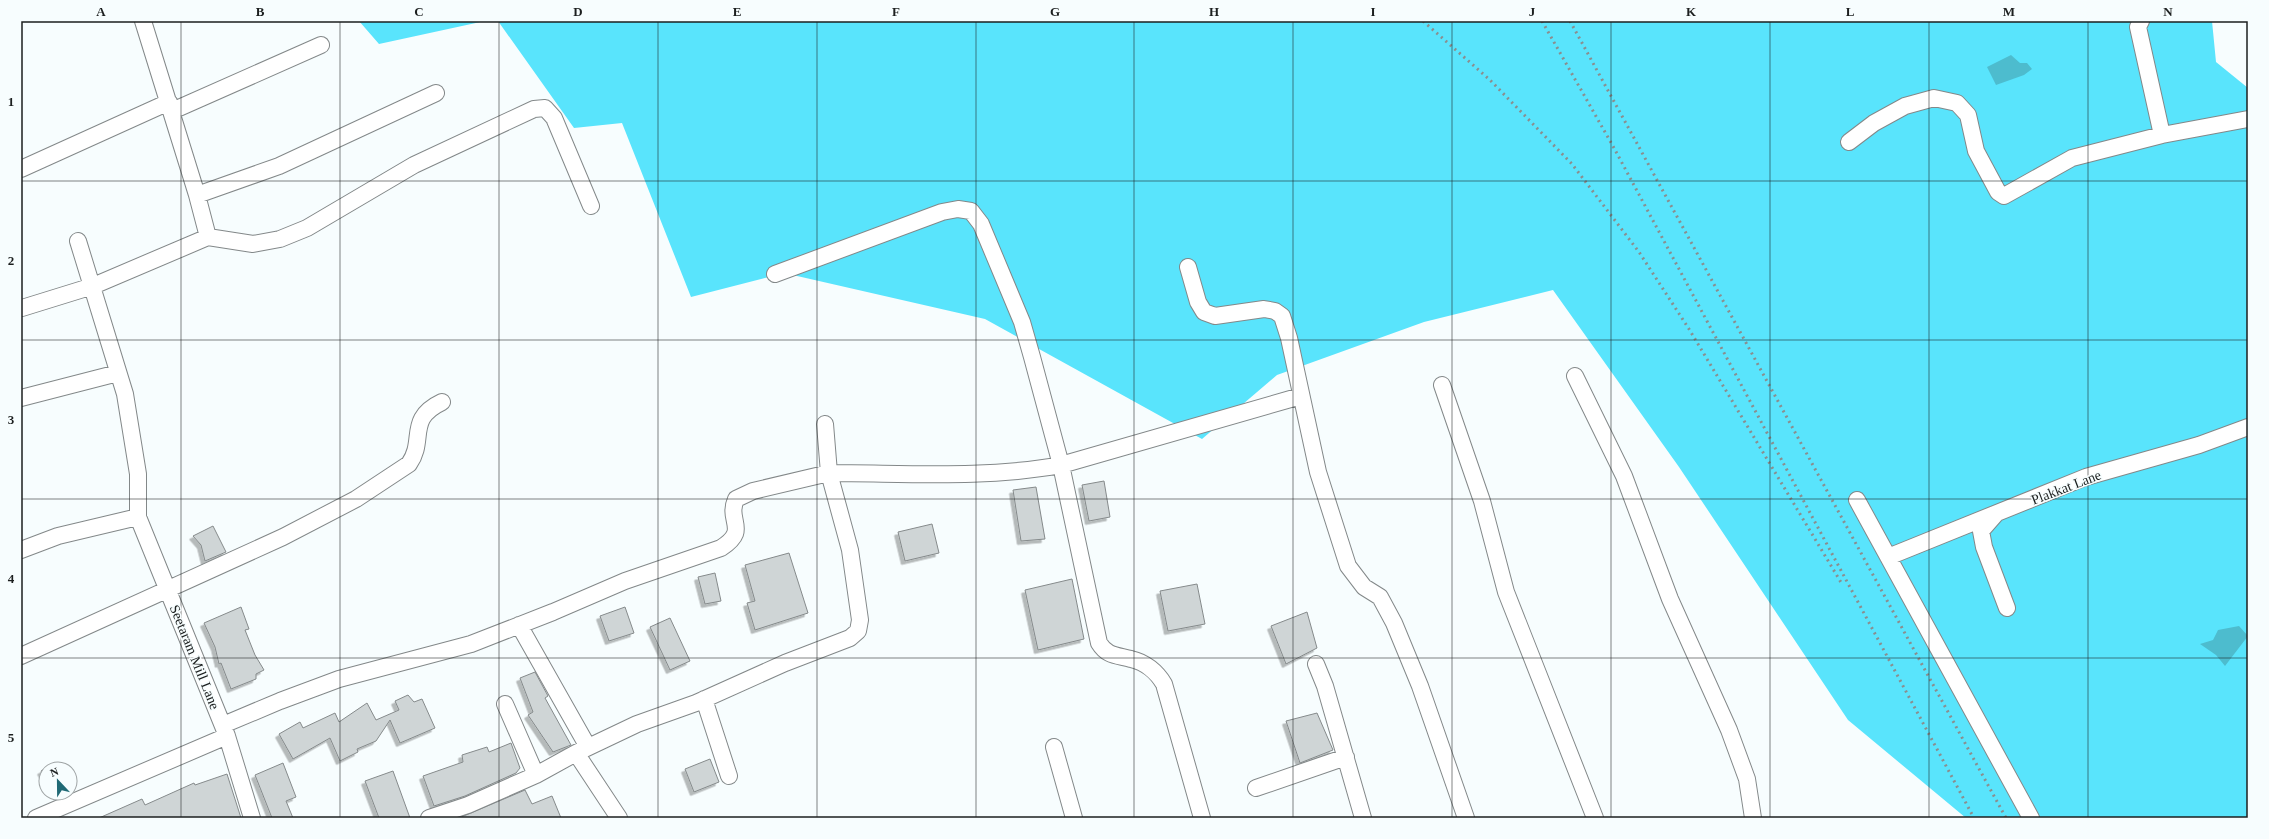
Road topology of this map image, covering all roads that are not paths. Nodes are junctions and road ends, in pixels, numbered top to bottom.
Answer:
1 (143, 21) edge
2 (2140, 21) edge
3 (321, 45) dead end
4 (436, 93) dead end
5 (171, 107) junction
6 (2248, 119) edge
7 (2162, 135) junction
8 (1849, 142) dead end
9 (21, 169) edge
10 (197, 195) junction
11 (591, 206) dead end
12 (208, 237) junction
13 (78, 241) dead end
14 (1188, 267) dead end
15 (775, 274) dead end
16 (93, 286) junction
17 (22, 308) dead end
18 (118, 373) junction
19 (1576, 376) dead end
20 (1442, 385) dead end
21 (1301, 396) junction
22 (21, 398) edge
23 (442, 402) dead end
24 (825, 424) dead end
25 (2248, 427) edge
26 (1062, 465) junction
27 (829, 473) junction
28 (1857, 500) dead end
29 (1996, 514) junction
30 (138, 517) junction
31 (21, 550) edge
32 (1888, 557) junction
33 (167, 588) junction
34 (2007, 608) dead end
35 (519, 626) junction
36 (21, 656) edge
37 (1316, 664) dead end
38 (704, 699) junction
39 (505, 704) dead end
40 (225, 730) junction
41 (1054, 747) dead end
42 (582, 750) junction
43 (1346, 757) junction
44 (536, 775) junction
45 (729, 776) dead end
46 (1256, 788) dead end
47 (36, 818) edge
48 (252, 818) edge
49 (429, 818) edge
50 (619, 818) edge
51 (1074, 818) edge
52 (1202, 818) edge
53 (1364, 818) edge
54 (1466, 818) edge
55 (1595, 818) edge
56 (1752, 818) edge
57 (2031, 818) edge

1 - 5 street
2 - 7 street
3 - 5 street
4 - 10 street
5 - 9 street
5 - 10 street
6 - 7 street
7 - 8 street
10 - 12 street
11 - 12 street
12 - 16 street
13 - 16 street, Seetaram Mill Lane
14 - 21 street
15 - 26 street
16 - 17 street
16 - 18 street, Seetaram Mill Lane
18 - 22 street
18 - 30 street, Seetaram Mill Lane
19 - 56 street
20 - 55 street
21 - 26 street
21 - 54 street
23 - 33 street
24 - 27 street
25 - 29 street, Plakkat Lane
26 - 27 street
26 - 52 street
27 - 35 street
27 - 38 street
28 - 32 street
29 - 32 street, Plakkat Lane
29 - 34 street
30 - 31 street
30 - 33 street, Seetaram Mill Lane
32 - 57 street
33 - 36 street
33 - 40 street, Seetaram Mill Lane
35 - 40 street
35 - 42 street
37 - 43 street
38 - 42 street
38 - 45 street
39 - 44 street
40 - 47 street
40 - 48 street, Seetaram Mill Lane
41 - 51 street
42 - 44 street
42 - 50 street
43 - 46 street
43 - 53 street
44 - 49 street

